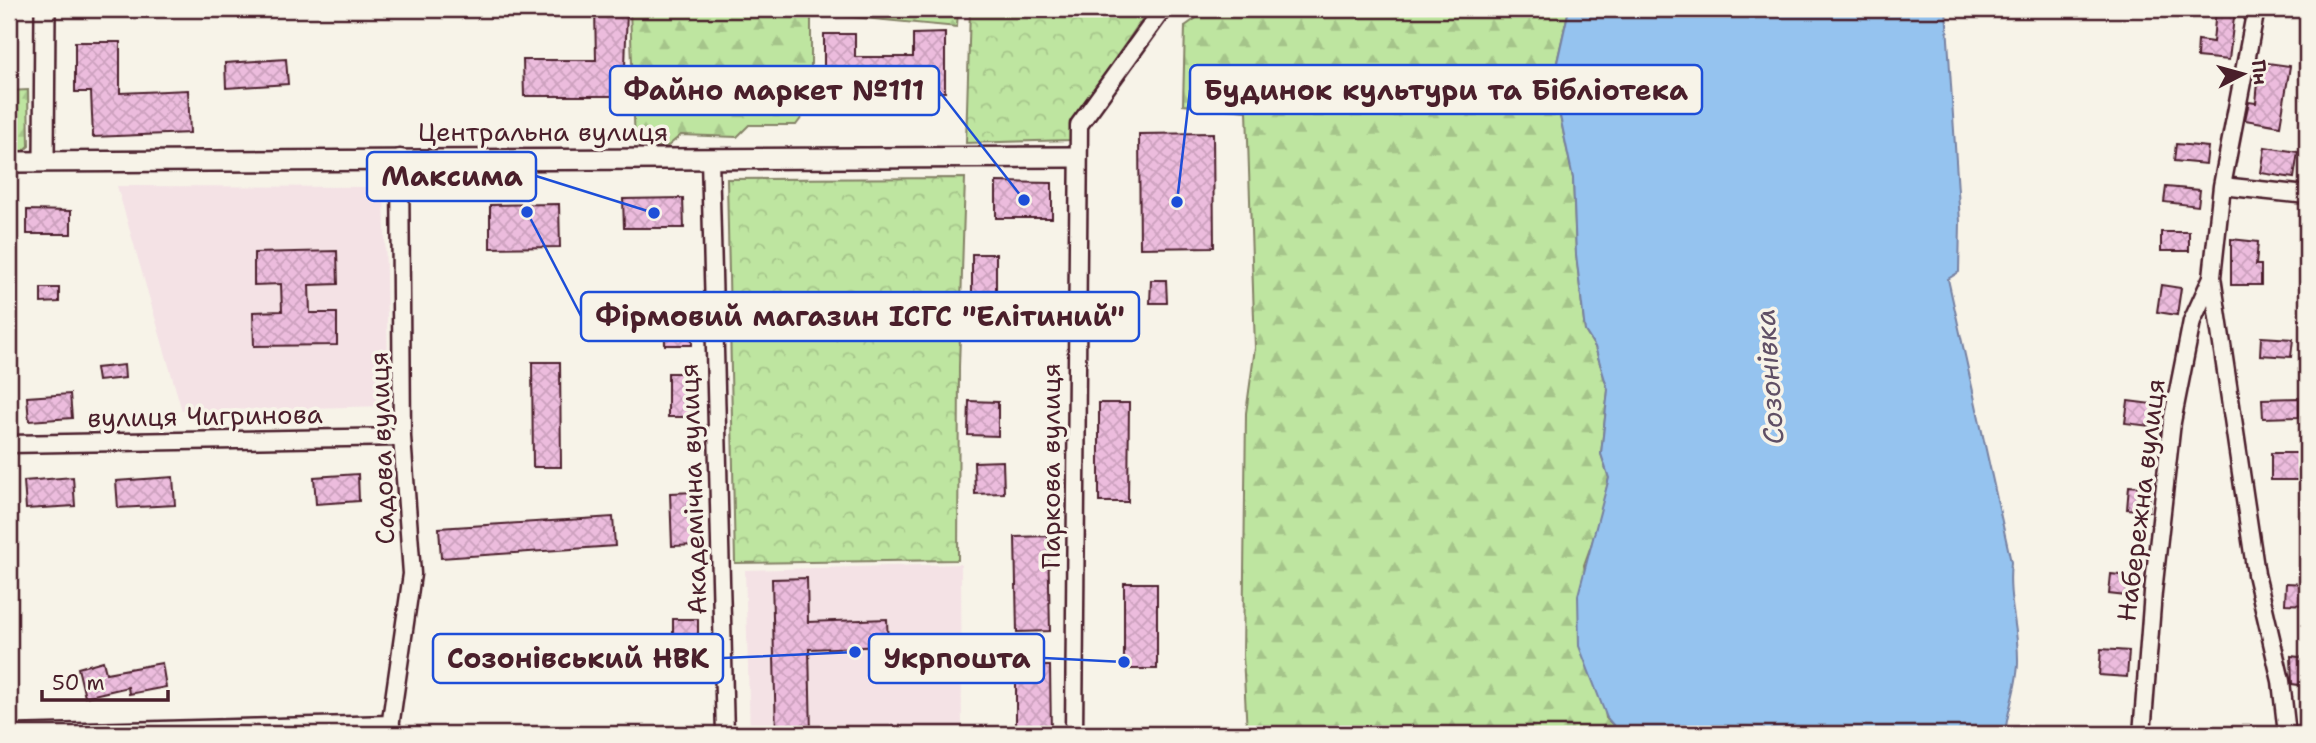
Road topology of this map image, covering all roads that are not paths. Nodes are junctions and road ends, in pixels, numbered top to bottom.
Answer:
1 (45, 9) edge
2 (1163, 9) edge
3 (2256, 9) edge
4 (1077, 157) junction
5 (400, 158) junction
6 (709, 158) junction
7 (9, 162) edge
8 (44, 162) junction
9 (2222, 186) junction
10 (2307, 195) edge
11 (2212, 277) junction
12 (402, 437) junction
13 (9, 444) edge
14 (390, 729) edge
15 (10, 734) edge
16 (725, 734) edge
17 (1074, 734) edge
18 (2142, 734) edge
19 (2287, 734) edge

1 - 8 street
2 - 4 street, Паркова вулиця
3 - 9 street, Набережна вулиця
4 - 6 street, Центральна вулиця
4 - 17 street, Паркова вулиця
5 - 6 street, Центральна вулиця
5 - 8 street, Центральна вулиця
5 - 12 street, Садова вулиця
6 - 16 street, Академічна вулиця
7 - 8 street, Центральна вулиця
9 - 10 street
9 - 11 street, Набережна вулиця
11 - 18 street, Набережна вулиця
11 - 19 street, Набережна вулиця
12 - 13 street, вулиця Чигринова
12 - 14 street, Садова вулиця
14 - 15 street

